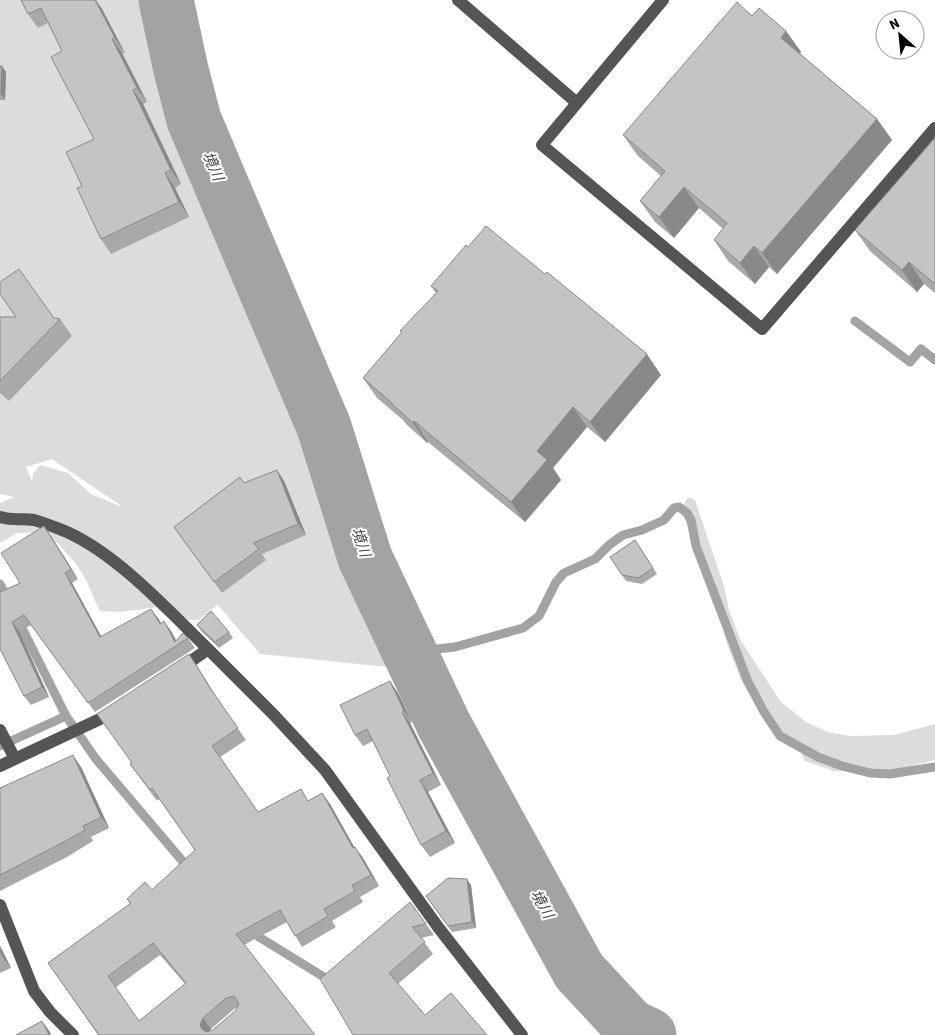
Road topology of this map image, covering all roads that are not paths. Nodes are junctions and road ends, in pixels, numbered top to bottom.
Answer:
1 (458, 0) edge
2 (663, 0) edge
3 (577, 102) junction
4 (935, 128) edge
5 (0, 517) edge
6 (208, 649) junction
7 (171, 674) edge
8 (124, 704) edge
9 (0, 730) edge
10 (15, 759) junction
11 (0, 766) edge
12 (0, 905) edge
13 (74, 1035) edge
14 (522, 1035) edge

1 - 3 street
2 - 3 street
3 - 4 street
5 - 6 street
6 - 7 street
6 - 14 street
8 - 10 street
9 - 10 street
10 - 11 street
12 - 13 street

